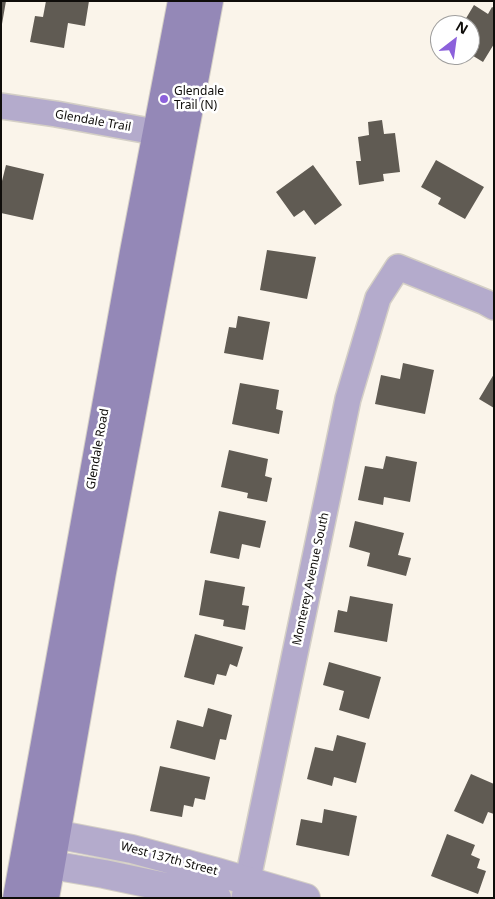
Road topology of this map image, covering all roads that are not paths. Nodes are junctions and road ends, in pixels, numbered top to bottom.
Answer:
1 (182, 1) edge
2 (209, 1) edge
3 (1, 106) edge
4 (156, 132) junction
5 (184, 138) junction
6 (494, 307) edge
7 (29, 829) junction
8 (56, 834) junction
9 (24, 860) junction
10 (51, 865) junction
11 (246, 889) edge
12 (17, 898) edge
13 (45, 898) edge
14 (217, 898) edge
15 (306, 898) edge

1 - 4 main road, Glendale Road
2 - 5 main road
3 - 4 street, Glendale Trail
4 - 5 street, Glendale Trail
4 - 7 main road, Glendale Road
5 - 8 main road
6 - 11 street, Monterey Avenue South
7 - 8 street, West 137th Street
7 - 9 main road, Glendale Road
8 - 10 main road
8 - 11 street, West 137th Street
9 - 10 street, West 137th Street
9 - 12 main road, Glendale Road
10 - 13 main road
10 - 14 street, West 137th Street
11 - 15 street, West 137th Street

